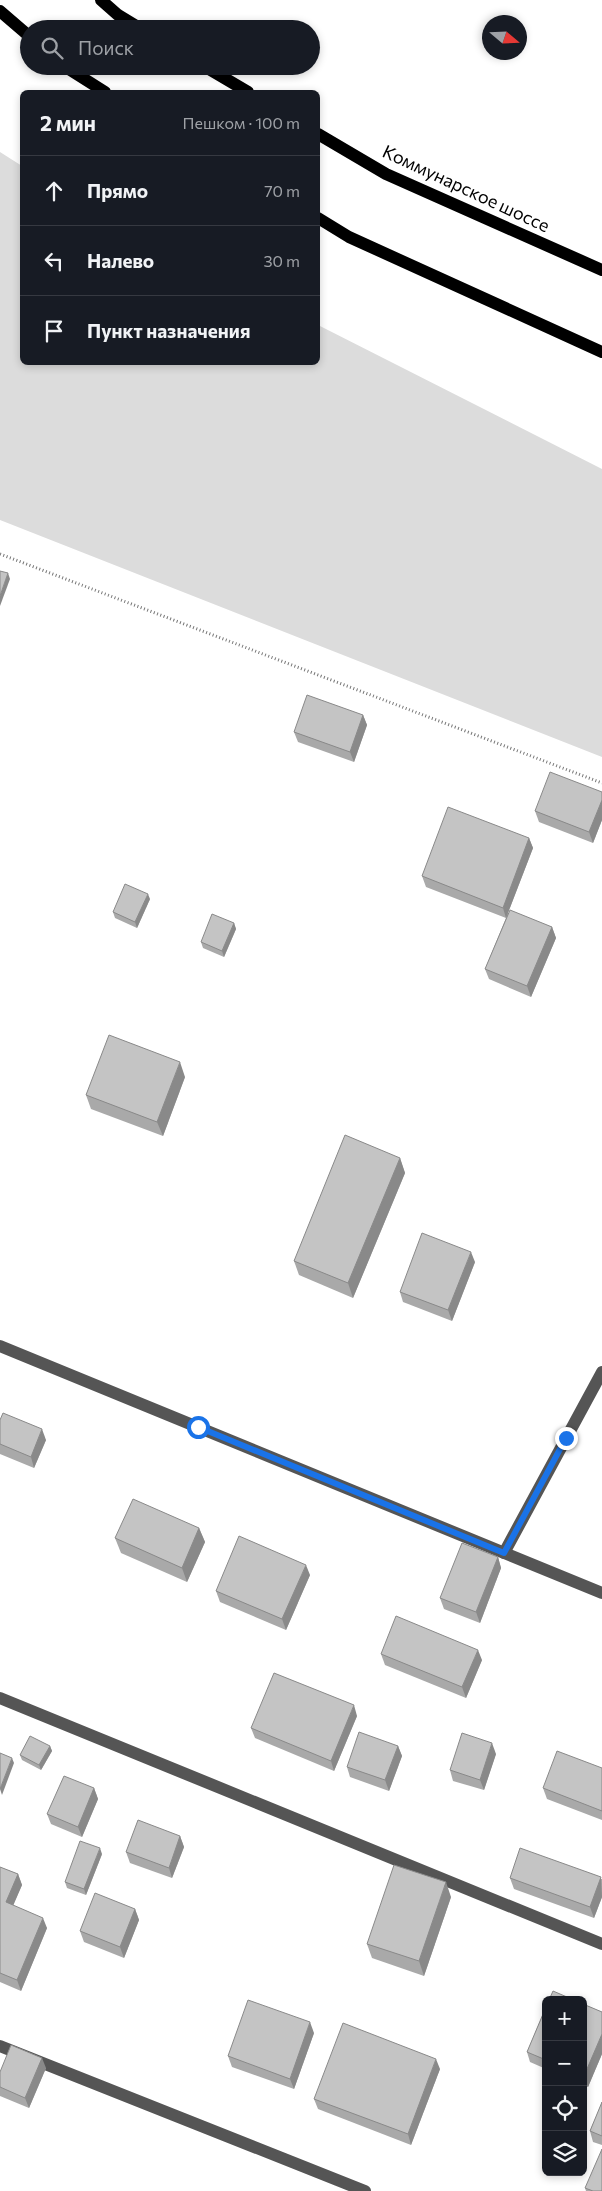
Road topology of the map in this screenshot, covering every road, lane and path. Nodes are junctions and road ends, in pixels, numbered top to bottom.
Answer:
1 (101, 0) edge
2 (0, 11) edge
3 (126, 20) edge
4 (20, 28) edge
5 (78, 75) edge
6 (219, 75) edge
7 (102, 90) edge
8 (245, 90) edge
9 (320, 135) edge
10 (320, 219) edge
11 (602, 270) edge
12 (602, 352) edge
13 (0, 554) edge
14 (602, 783) edge
15 (0, 1346) edge
16 (602, 1372) edge
17 (504, 1553) junction
18 (602, 1593) edge
19 (0, 1698) edge
20 (602, 1944) edge
21 (0, 2046) edge
22 (365, 2191) edge

1 - 3 main road
2 - 4 main road
5 - 7 main road
6 - 8 main road
9 - 11 main road, Коммунарское шоссе
10 - 12 main road
13 - 14 path
15 - 17 street
16 - 17 street
17 - 18 street
19 - 20 street
21 - 22 street

